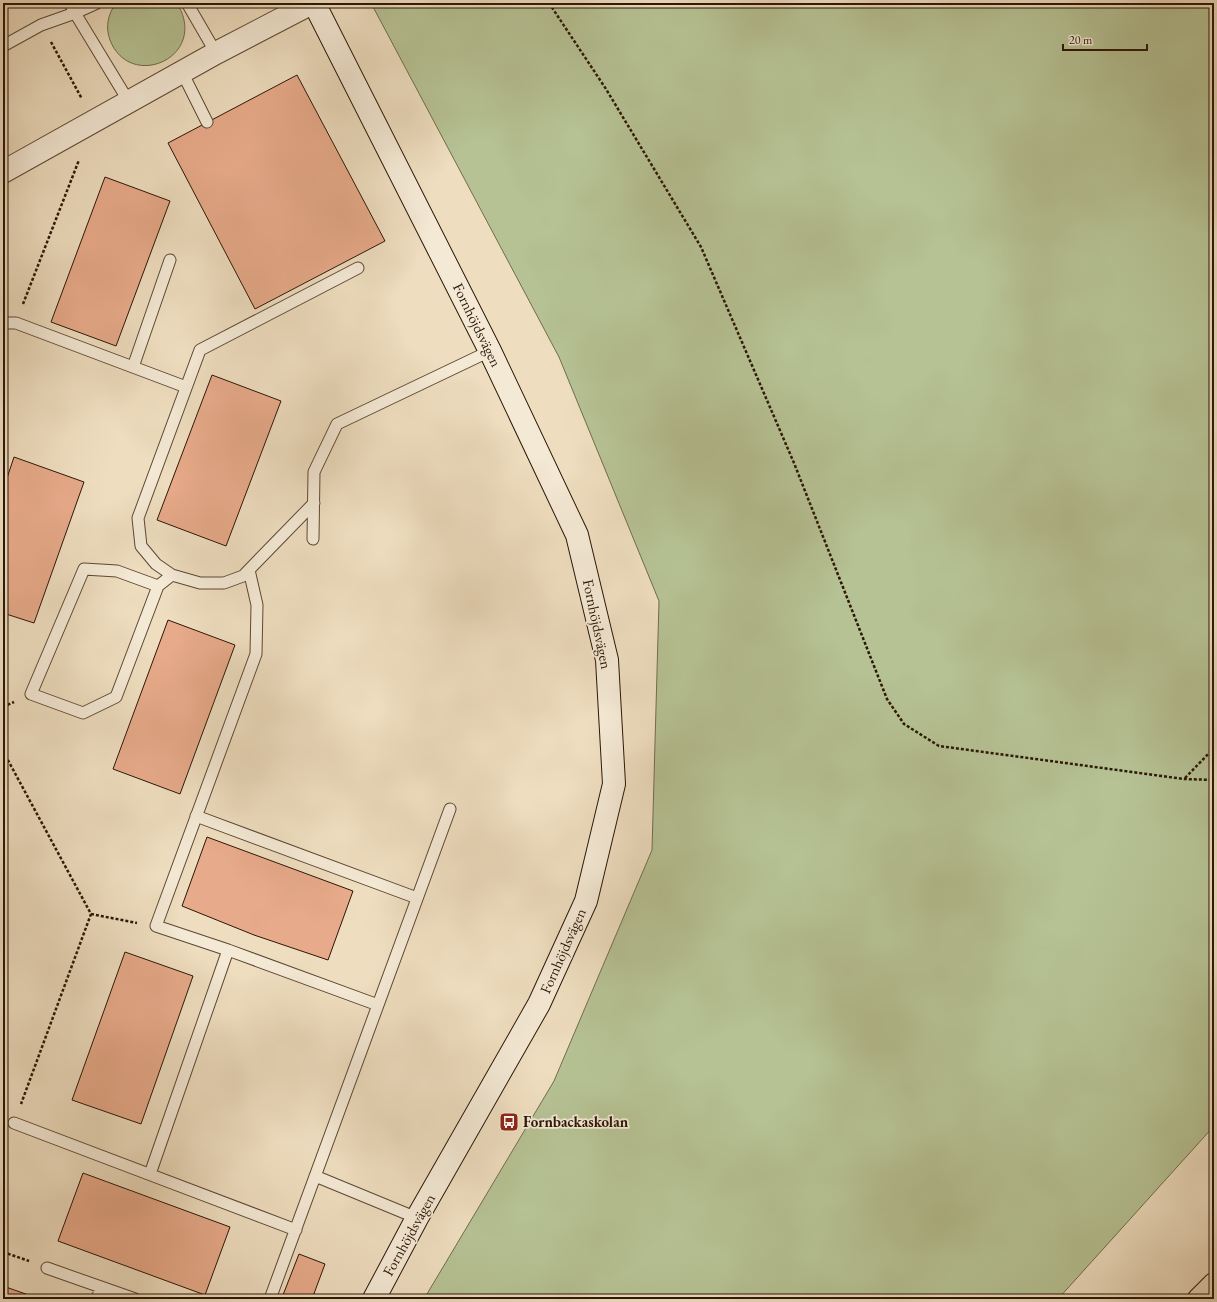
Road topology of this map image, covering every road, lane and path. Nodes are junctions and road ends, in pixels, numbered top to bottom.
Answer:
1 (70, 3) edge
2 (97, 3) edge
3 (187, 3) edge
4 (313, 3) edge
5 (548, 3) edge
6 (75, 13) junction
7 (42, 25) junction
8 (3, 46) edge
9 (216, 53) junction
10 (182, 72) junction
11 (129, 102) junction
12 (94, 121) junction
13 (207, 122) dead end
14 (80, 157) dead end
15 (3, 172) edge
16 (170, 260) dead end
17 (358, 268) dead end
18 (3, 323) edge
19 (16, 323) junction
20 (490, 351) junction
21 (133, 367) junction
22 (186, 387) junction
23 (314, 503) junction
24 (313, 539) dead end
25 (250, 570) junction
26 (172, 575) junction
27 (158, 586) junction
28 (1214, 748) edge
29 (3, 751) edge
30 (1184, 779) junction
31 (1214, 780) edge
32 (450, 809) dead end
33 (196, 816) junction
34 (417, 898) junction
35 (91, 914) junction
36 (156, 926) junction
37 (228, 950) junction
38 (378, 1005) junction
39 (14, 1123) junction
40 (3, 1153) edge
41 (150, 1174) junction
42 (315, 1176) junction
43 (417, 1218) junction
44 (296, 1230) junction
45 (3, 1252) edge
46 (47, 1268) joint
47 (1214, 1284) edge
48 (101, 1288) junction
49 (97, 1299) edge
50 (135, 1299) edge
51 (270, 1299) edge
52 (374, 1299) edge
53 (1199, 1299) edge

1 - 6 lane
2 - 6 lane
3 - 9 lane
4 - 9 street
4 - 20 street, Fornhöjdsvägen
5 - 30 path
6 - 7 lane
6 - 11 lane
7 - 8 lane
7 - 12 path
9 - 10 street
10 - 11 street
10 - 13 lane
11 - 12 street
12 - 15 street
14 - 19 path
16 - 21 lane
17 - 22 lane
18 - 19 lane
19 - 21 lane
20 - 23 lane
20 - 43 street, Fornhöjdsvägen
21 - 22 lane
22 - 26 lane
23 - 24 lane
23 - 25 lane
25 - 26 lane
25 - 33 lane
26 - 27 lane
27 - 27 lane
28 - 30 path
29 - 35 path
30 - 31 path
32 - 34 lane
33 - 34 lane
33 - 36 lane
34 - 38 lane
35 - 36 path
35 - 39 path
36 - 37 lane
37 - 38 lane
37 - 41 lane
38 - 42 lane
39 - 40 path
39 - 41 lane
41 - 44 lane
42 - 43 lane
42 - 44 lane
43 - 52 street, Fornhöjdsvägen
44 - 51 lane
45 - 46 path
46 - 48 lane
47 - 53 highway
48 - 49 lane
48 - 50 lane

